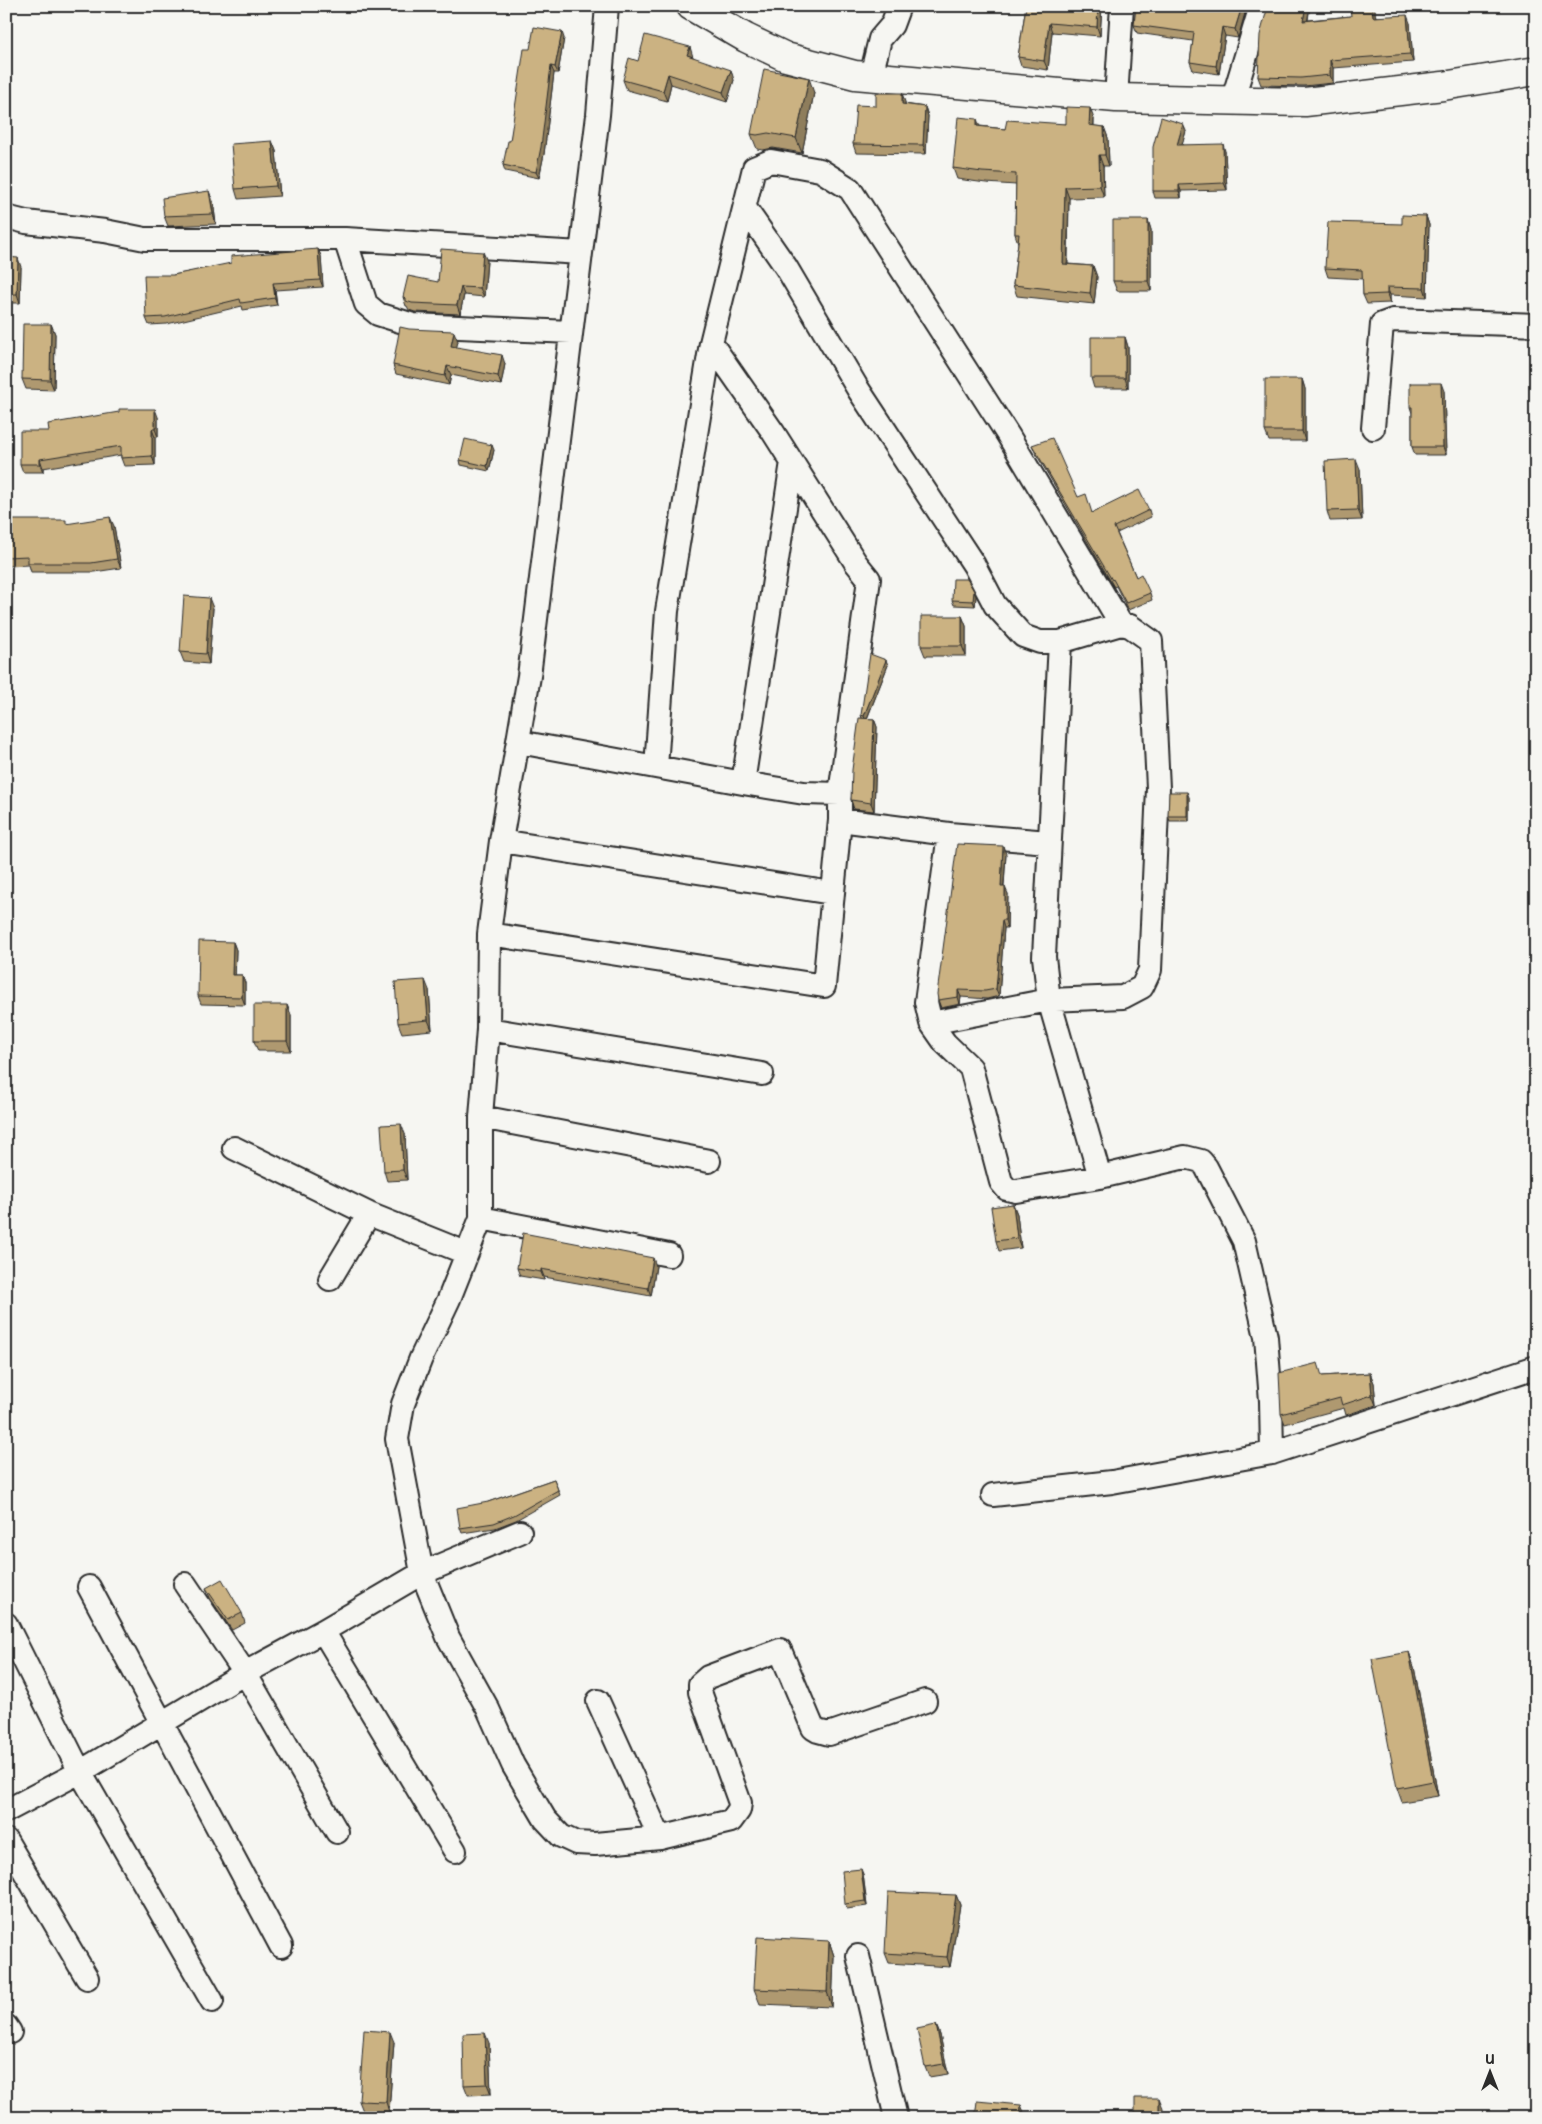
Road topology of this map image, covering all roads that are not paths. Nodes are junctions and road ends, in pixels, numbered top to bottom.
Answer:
1 (607, 6) edge
2 (691, 6) edge
3 (899, 6) edge
4 (1122, 6) edge
5 (1261, 6) edge
6 (1536, 71) edge
7 (872, 76) junction
8 (1116, 98) junction
9 (1232, 102) junction
10 (745, 208) junction
11 (6, 217) edge
12 (345, 239) junction
13 (581, 253) junction
14 (1536, 325) edge
15 (571, 332) junction
16 (711, 343) junction
17 (1373, 428) dead end
18 (792, 462) junction
19 (1121, 624) junction
20 (1060, 642) junction
21 (519, 742) junction
22 (656, 767) junction
23 (743, 783) junction
24 (840, 794) junction
25 (840, 820) junction
26 (949, 834) junction
27 (501, 841) junction
28 (1049, 842) junction
29 (832, 893) junction
30 (489, 934) junction
31 (1049, 1000) junction
32 (931, 1023) junction
33 (488, 1029) junction
34 (762, 1074) dead end
35 (482, 1116) junction
36 (234, 1148) dead end
37 (709, 1161) dead end
38 (1100, 1177) junction
39 (369, 1214) junction
40 (481, 1218) junction
41 (466, 1253) junction
42 (668, 1255) dead end
43 (330, 1279) dead end
44 (1536, 1366) edge
45 (1272, 1452) junction
46 (993, 1495) dead end
47 (520, 1532) dead end
48 (422, 1573) junction
49 (185, 1584) dead end
50 (89, 1587) dead end
51 (6, 1624) edge
52 (323, 1631) junction
53 (245, 1673) junction
54 (598, 1701) dead end
55 (925, 1701) dead end
56 (161, 1725) junction
57 (80, 1772) junction
58 (6, 1811) edge
59 (336, 1832) dead end
60 (660, 1838) junction
61 (6, 1840) edge
62 (456, 1852) dead end
63 (281, 1946) dead end
64 (858, 1956) dead end
65 (87, 1978) dead end
66 (212, 2001) dead end
67 (896, 2118) edge

1 - 13 street
2 - 7 street
3 - 7 street
4 - 8 street
5 - 9 street
6 - 9 street
7 - 8 street
8 - 9 street
10 - 16 street
10 - 19 street
10 - 20 street
11 - 12 street
12 - 13 street
12 - 15 street
13 - 15 street
14 - 17 street
15 - 21 street
16 - 18 street
16 - 22 street
18 - 23 street
18 - 24 street
19 - 20 street
19 - 31 street
20 - 28 street
21 - 22 street
21 - 27 street
22 - 23 street
23 - 24 street
24 - 25 street
25 - 26 street
25 - 29 street
26 - 28 street
26 - 32 street
27 - 29 street
27 - 30 street
28 - 31 street
29 - 30 street
30 - 33 street
31 - 32 street
31 - 38 street
32 - 38 street
33 - 34 street
33 - 35 street
35 - 37 street
35 - 40 street
36 - 39 street
38 - 45 street
39 - 41 street
39 - 43 street
40 - 41 street
40 - 42 street
41 - 48 street
44 - 45 street
45 - 46 street
47 - 48 street
48 - 52 street
48 - 60 street
49 - 53 street
50 - 56 street
51 - 57 street
52 - 53 street
52 - 62 street
53 - 56 street
53 - 59 street
54 - 60 street
55 - 60 street
56 - 57 street
56 - 63 street
57 - 58 street
57 - 66 street
61 - 65 street
64 - 67 street

